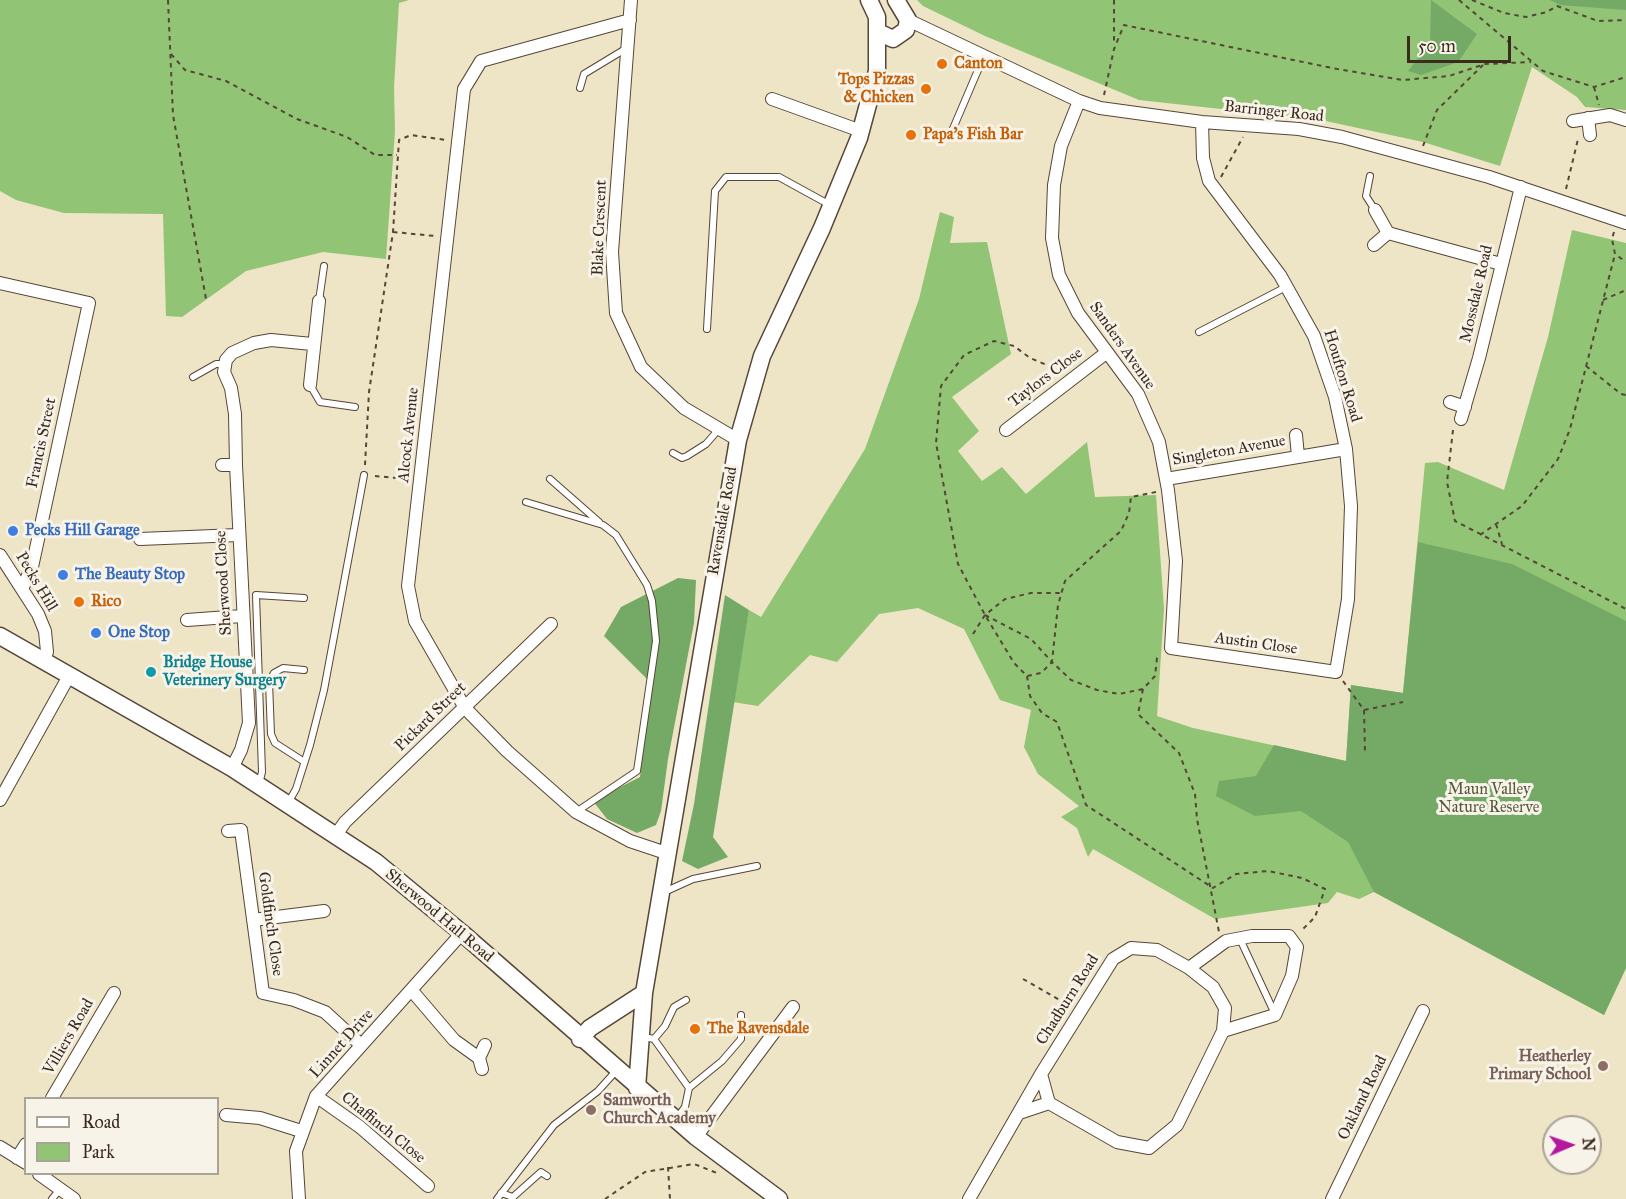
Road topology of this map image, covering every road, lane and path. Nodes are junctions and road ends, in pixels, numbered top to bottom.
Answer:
1 (168, 0) edge
2 (631, 0) edge
3 (869, 0) edge
4 (1114, 0) edge
5 (1460, 0) edge
6 (1472, 0) edge
7 (630, 20) junction
8 (1626, 20) edge
9 (894, 22) edge
10 (627, 48) junction
11 (1114, 49) junction
12 (171, 54) junction
13 (984, 55) junction
14 (1531, 62) junction
15 (1485, 63) junction
16 (1626, 77) edge
17 (1594, 87) junction
18 (580, 88) dead end
19 (772, 99) dead end
20 (1078, 101) junction
21 (1100, 108) junction
22 (1602, 116) junction
23 (1588, 118) junction
24 (1626, 120) edge
25 (1573, 121) dead end
26 (1202, 122) junction
27 (1250, 125) junction
28 (861, 131) junction
29 (1590, 135) dead end
30 (949, 138) dead end
31 (457, 141) junction
32 (398, 155) junction
33 (1419, 157) junction
34 (1370, 176) dead end
35 (1521, 187) junction
36 (1214, 190) junction
37 (1565, 191) dead end
38 (831, 206) junction
39 (1375, 210) joint
40 (1622, 222) edge
41 (393, 232) junction
42 (1388, 233) junction
43 (447, 237) junction
44 (1374, 245) dead end
45 (1615, 254) junction
46 (1626, 262) edge
47 (1501, 264) junction
48 (324, 266) dead end
49 (0, 283) edge
50 (1286, 287) junction
51 (1626, 290) edge
52 (206, 299) dead end
53 (1603, 300) junction
54 (319, 301) joint
55 (707, 329) dead end
56 (1198, 332) dead end
57 (312, 344) junction
58 (1106, 353) junction
59 (223, 364) junction
60 (1586, 366) junction
61 (1075, 376) junction
62 (193, 377) dead end
63 (310, 385) joint
64 (1626, 395) edge
65 (1450, 402) dead end
66 (355, 406) dead end
67 (1463, 413) junction
68 (719, 429) junction
69 (1006, 430) dead end
70 (1296, 435) dead end
71 (738, 440) junction
72 (1346, 449) junction
73 (673, 453) dead end
74 (1298, 456) junction
75 (222, 465) dead end
76 (236, 465) junction
77 (364, 475) junction
78 (550, 479) dead end
79 (420, 480) junction
80 (1167, 484) junction
81 (526, 502) dead end
82 (1496, 524) junction
83 (603, 525) junction
84 (238, 535) junction
85 (1479, 535) junction
86 (140, 539) dead end
87 (1503, 544) junction
88 (0, 555) edge
89 (22, 589) junction
90 (1061, 592) junction
91 (304, 598) dead end
92 (1626, 609) edge
93 (985, 615) junction
94 (242, 616) junction
95 (187, 620) dead end
96 (551, 624) dead end
97 (973, 634) dead end
98 (0, 636) edge
99 (1172, 648) junction
100 (43, 661) junction
101 (1052, 662) junction
102 (304, 670) dead end
103 (1336, 672) junction
104 (69, 676) junction
105 (1027, 676) junction
106 (1143, 689) junction
107 (1403, 702) dead end
108 (465, 708) junction
109 (1364, 710) junction
110 (1365, 752) dead end
111 (303, 761) junction
112 (232, 768) junction
113 (259, 784) junction
114 (0, 800) edge
115 (287, 803) junction
116 (576, 812) junction
117 (228, 831) dead end
118 (336, 835) junction
119 (666, 854) junction
120 (757, 866) dead end
121 (1213, 888) junction
122 (659, 895) junction
123 (324, 911) dead end
124 (253, 920) junction
125 (462, 933) junction
126 (1239, 938) junction
127 (1292, 941) junction
128 (1221, 943) junction
129 (1189, 968) junction
130 (1023, 979) dead end
131 (413, 992) junction
132 (114, 993) dead end
133 (644, 993) junction
134 (686, 1000) dead end
135 (793, 1007) dead end
136 (1080, 1011) junction
137 (1423, 1011) dead end
138 (1275, 1015) junction
139 (741, 1016) dead end
140 (1223, 1031) junction
141 (580, 1039) junction
142 (645, 1042) junction
143 (361, 1045) junction
144 (485, 1045) dead end
145 (616, 1071) junction
146 (1041, 1074) junction
147 (638, 1088) junction
148 (689, 1088) junction
149 (316, 1096) junction
150 (53, 1097) edge
151 (1048, 1103) junction
152 (1019, 1113) junction
153 (226, 1114) dead end
154 (676, 1119) junction
155 (302, 1131) junction
156 (696, 1137) junction
157 (0, 1147) edge
158 (21, 1160) edge
159 (668, 1167) junction
160 (41, 1175) edge
161 (547, 1176) dead end
162 (724, 1176) dead end
163 (428, 1186) dead end
164 (56, 1194) edge
165 (499, 1196) edge
166 (74, 1199) edge
167 (299, 1199) edge
168 (605, 1199) edge
169 (670, 1199) edge
170 (779, 1199) edge
171 (969, 1199) edge
172 (1332, 1199) edge

1 - 12 path
2 - 7 street, Blake Crescent
3 - 9 main road
4 - 11 path
5 - 14 path
6 - 8 path
7 - 10 street, Blake Crescent
7 - 31 street, Alcock Avenue
9 - 13 street, Barringer Road
9 - 28 main road, Ravensdale Road
10 - 18 lane
10 - 68 street, Blake Crescent
11 - 15 path
11 - 21 path
12 - 32 path
12 - 52 path
13 - 20 street, Barringer Road
13 - 30 lane
14 - 15 path
14 - 17 path
15 - 33 path
16 - 17 path
17 - 22 path
19 - 28 street
20 - 21 street, Barringer Road
20 - 58 street, Sanders Avenue
21 - 26 street, Barringer Road
22 - 23 street
22 - 24 street
23 - 25 street
23 - 29 street
23 - 37 path
26 - 27 street, Barringer Road
26 - 36 street, Houfton Road
27 - 33 street, Barringer Road
27 - 36 path
28 - 38 main road, Ravensdale Road
31 - 32 path
31 - 43 street, Alcock Avenue
32 - 41 path
33 - 35 street, Barringer Road
34 - 39 lane
35 - 40 street, Barringer Road
35 - 47 street, Mossdale Road
36 - 50 street, Houfton Road
38 - 55 lane
38 - 71 main road, Ravensdale Road
39 - 42 street
40 - 45 path
41 - 43 path
41 - 77 path
42 - 44 street
42 - 47 street
43 - 79 street, Alcock Avenue
45 - 46 path
45 - 53 path
47 - 67 street, Mossdale Road
48 - 54 lane
49 - 89 street, Francis Street
50 - 56 lane
50 - 72 street, Houfton Road
51 - 53 path
53 - 60 path
54 - 57 street
57 - 59 street
57 - 63 street
58 - 61 street, Taylors Close
58 - 80 street, Sanders Avenue
59 - 62 lane
59 - 76 street, Sherwood Close
60 - 64 path
60 - 82 path
61 - 69 street, Taylors Close
61 - 93 path
63 - 66 lane
65 - 67 street
67 - 85 path
68 - 71 street, Blake Crescent
68 - 73 lane
70 - 74 street, Singleton Avenue
71 - 119 main road, Ravensdale Road
72 - 74 street, Singleton Avenue
72 - 103 street, Houfton Road
74 - 80 street, Singleton Avenue
75 - 76 street
76 - 84 street, Sherwood Close
77 - 79 path
77 - 111 lane
78 - 83 lane
79 - 108 street, Alcock Avenue
80 - 90 path
80 - 99 street, Sanders Avenue
81 - 83 lane
82 - 85 path
82 - 87 path
83 - 116 lane
84 - 86 street
84 - 94 street, Sherwood Close
85 - 87 path
87 - 92 path
88 - 89 street, Pecks Hill
89 - 100 street, Pecks Hill
90 - 93 path
90 - 101 path
91 - 113 lane
93 - 97 path
93 - 101 path
93 - 105 path
94 - 95 street
94 - 112 street, Sherwood Close
96 - 108 street, Pickard Street
98 - 100 main road, Sherwood Hall Road
99 - 103 street, Austin Close
99 - 106 path
100 - 104 main road, Sherwood Hall Road
101 - 105 path
101 - 106 path
102 - 111 lane
103 - 109 path
104 - 112 main road, Sherwood Hall Road
104 - 114 street
105 - 121 path
106 - 121 path
107 - 109 path
108 - 116 street, Alcock Avenue
108 - 118 street, Pickard Street
109 - 110 path
111 - 115 lane
112 - 113 main road, Sherwood Hall Road
113 - 115 main road, Sherwood Hall Road
115 - 118 main road, Sherwood Hall Road
116 - 119 street, Alcock Avenue
117 - 124 street, Goldfinch Close
118 - 125 main road, Sherwood Hall Road
119 - 122 main road, Ravensdale Road
120 - 122 lane
121 - 127 path
121 - 128 path
122 - 133 main road, Ravensdale Road
123 - 124 street
124 - 143 street, Goldfinch Close
125 - 131 street, Linnet Drive
125 - 141 main road, Sherwood Hall Road
126 - 127 street
126 - 128 street
126 - 138 lane
127 - 138 street
128 - 129 street
129 - 136 street, Chadburn Road
129 - 140 street, Chadburn Road
130 - 136 path
131 - 143 street, Linnet Drive
131 - 144 street
132 - 150 street, Villiers Road
133 - 141 main road
133 - 142 main road, Ravensdale Road
134 - 142 lane
135 - 156 street
136 - 146 street, Chadburn Road
137 - 172 street, Oakland Road
138 - 140 street
139 - 148 lane
140 - 151 street
141 - 145 main road, Sherwood Hall Road
142 - 145 main road
142 - 147 main road, Ravensdale Road
142 - 148 lane
143 - 149 street, Linnet Drive
145 - 147 main road, Sherwood Hall Road
145 - 165 lane
146 - 151 street
146 - 152 street, Chadburn Road
147 - 154 main road, Sherwood Hall Road
148 - 154 lane
149 - 155 street, Linnet Drive
149 - 163 street, Chaffinch Close
151 - 152 street
152 - 171 street, Chadburn Road
153 - 155 street
154 - 156 main road, Sherwood Hall Road
155 - 167 street, Linnet Drive
156 - 170 main road, Sherwood Hall Road
157 - 158 street
159 - 162 path
159 - 168 path
159 - 169 path
160 - 164 street
161 - 165 lane
164 - 166 street

